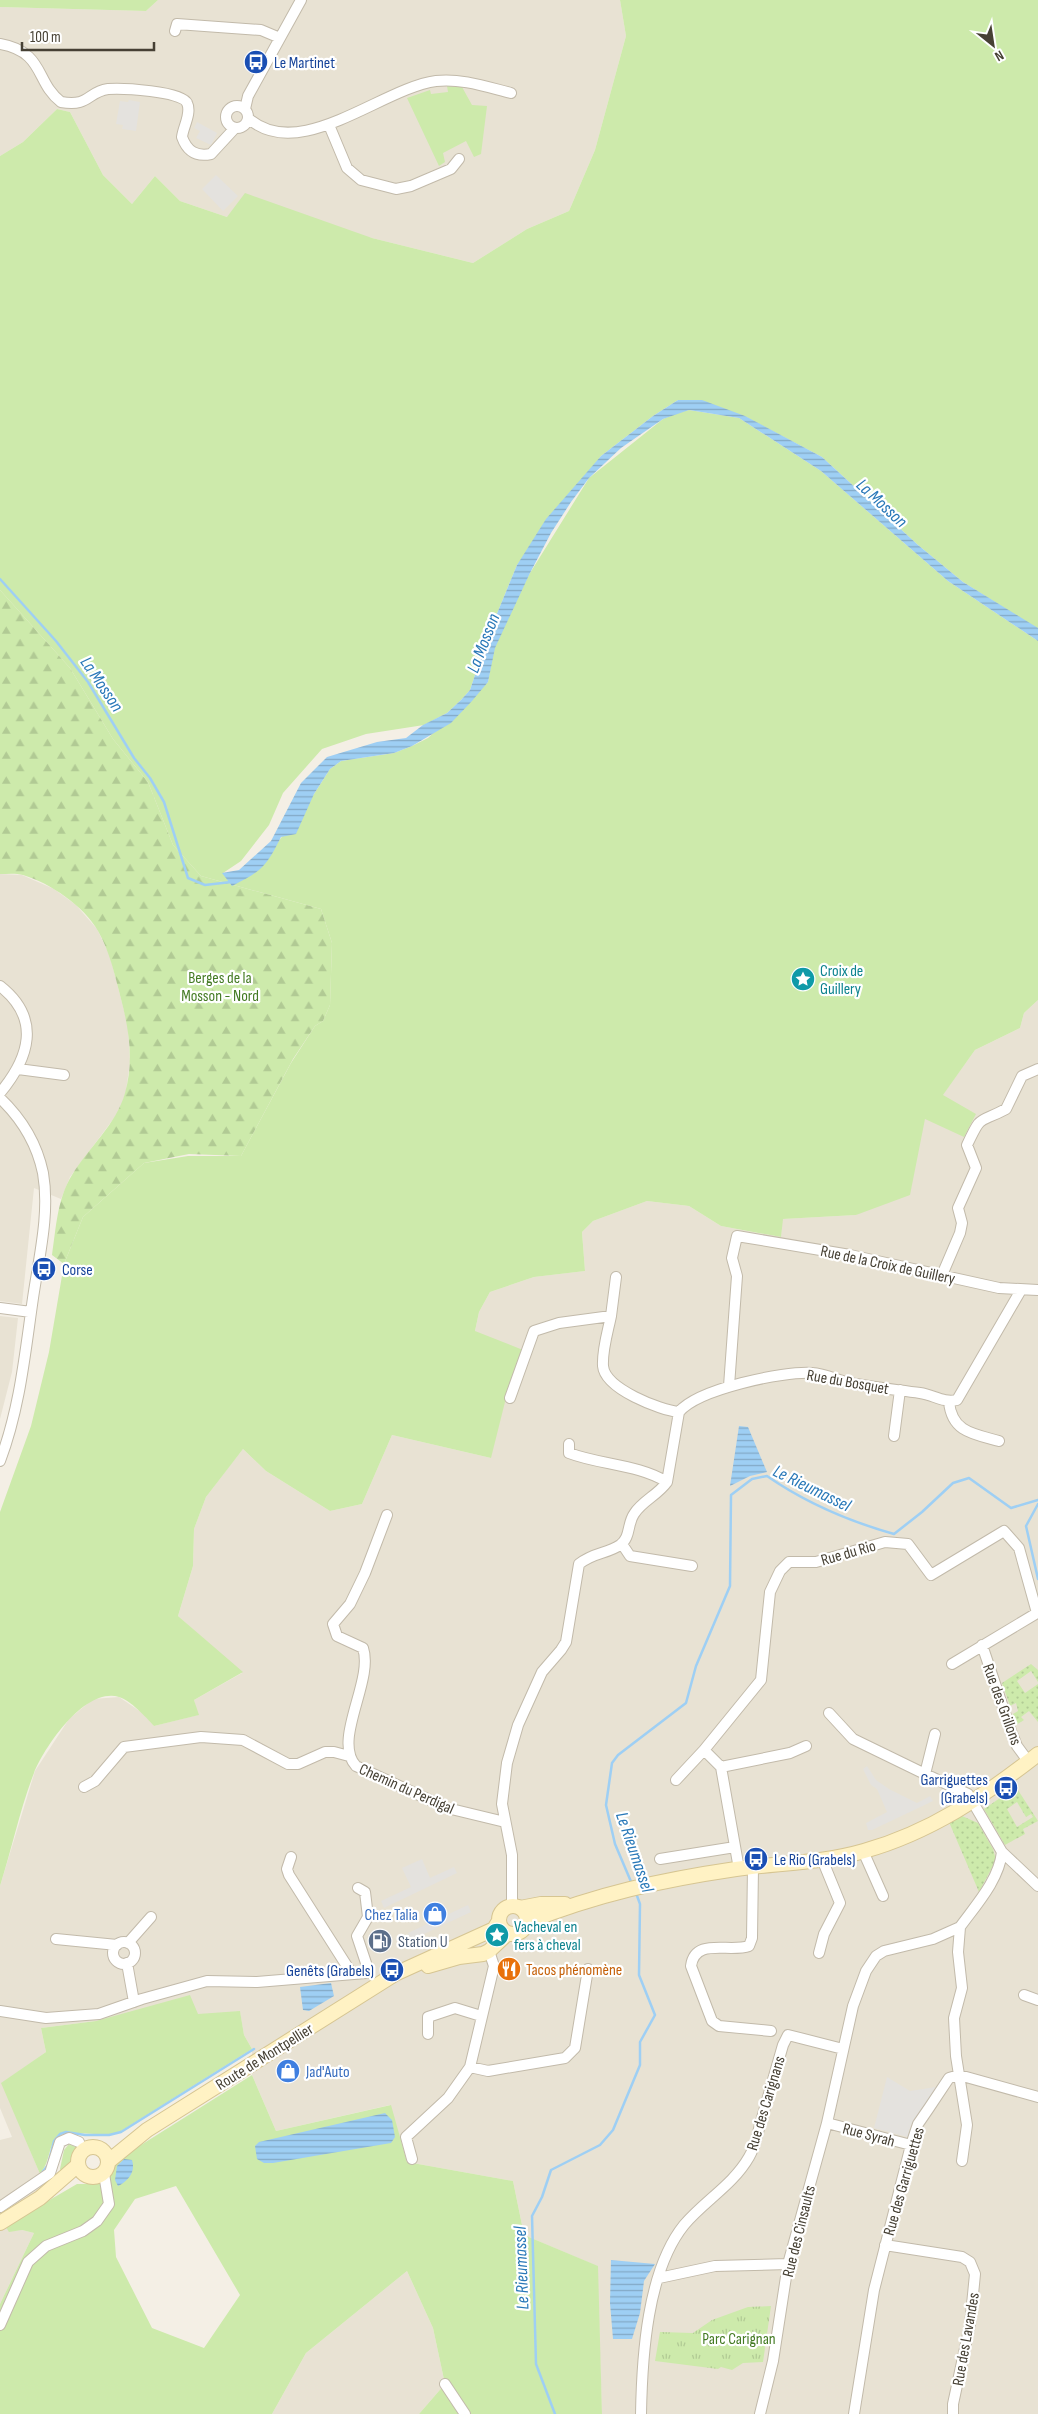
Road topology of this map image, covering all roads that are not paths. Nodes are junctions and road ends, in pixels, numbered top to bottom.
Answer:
1 (301, 0) edge
2 (175, 31) dead end
3 (280, 38) junction
4 (0, 44) edge
5 (511, 93) dead end
6 (247, 116) junction
7 (329, 125) junction
8 (230, 129) junction
9 (459, 159) dead end
10 (0, 986) edge
11 (18, 1069) junction
12 (1038, 1069) edge
13 (64, 1075) dead end
14 (0, 1093) edge
15 (0, 1098) edge
16 (942, 1275) junction
17 (616, 1277) dead end
18 (1037, 1288) edge
19 (1022, 1290) junction
20 (0, 1308) edge
21 (32, 1312) junction
22 (611, 1316) junction
23 (729, 1386) junction
24 (900, 1390) junction
25 (510, 1398) dead end
26 (949, 1402) junction
27 (680, 1412) junction
28 (894, 1436) dead end
29 (999, 1441) dead end
30 (569, 1444) dead end
31 (0, 1462) edge
32 (667, 1482) junction
33 (387, 1515) dead end
34 (622, 1544) junction
35 (692, 1566) dead end
36 (1037, 1613) edge
37 (982, 1645) junction
38 (952, 1664) dead end
39 (829, 1713) dead end
40 (935, 1734) dead end
41 (806, 1746) dead end
42 (704, 1750) junction
43 (349, 1756) junction
44 (1033, 1758) edge
45 (721, 1767) junction
46 (925, 1774) junction
47 (676, 1780) dead end
48 (84, 1787) dead end
49 (973, 1802) junction
50 (505, 1822) junction
51 (735, 1847) junction
52 (863, 1852) junction
53 (1002, 1852) junction
54 (291, 1857) dead end
55 (660, 1859) dead end
56 (822, 1859) junction
57 (746, 1868) junction
58 (1038, 1886) edge
59 (358, 1888) dead end
60 (883, 1896) dead end
61 (573, 1904) junction
62 (516, 1907) junction
63 (151, 1917) dead end
64 (499, 1921) junction
65 (528, 1922) junction
66 (960, 1927) junction
67 (508, 1933) junction
68 (56, 1939) dead end
69 (128, 1943) junction
70 (117, 1945) junction
71 (464, 1950) junction
72 (489, 1952) junction
73 (819, 1953) dead end
74 (127, 1963) junction
75 (588, 1969) dead end
76 (366, 1973) junction
77 (352, 1974) junction
78 (380, 1985) junction
79 (1024, 1995) dead end
80 (1038, 2000) edge
81 (134, 2002) junction
82 (0, 2012) edge
83 (481, 2016) junction
84 (771, 2031) dead end
85 (428, 2034) dead end
86 (843, 2050) junction
87 (470, 2067) junction
88 (959, 2075) junction
89 (1038, 2097) edge
90 (827, 2123) junction
91 (79, 2142) dead end
92 (911, 2145) junction
93 (412, 2159) dead end
94 (962, 2161) dead end
95 (98, 2170) junction
96 (0, 2207) edge
97 (0, 2223) edge
98 (885, 2245) junction
99 (788, 2264) junction
100 (659, 2278) junction
101 (0, 2325) edge
102 (445, 2384) dead end
103 (466, 2414) edge
104 (641, 2414) edge
105 (760, 2414) edge
106 (854, 2414) edge
107 (953, 2414) edge

1 - 3 street
2 - 3 street
3 - 6 street
4 - 8 street
5 - 7 street
6 - 7 street
6 - 8 street
6 - 8 street
7 - 9 street
10 - 11 street
11 - 13 street
11 - 14 street
12 - 16 street
15 - 21 street
16 - 19 street, Rue de la Croix de Guillery
16 - 23 street, Rue de la Croix de Guillery
17 - 22 street
18 - 19 street, Rue de la Croix de Guillery
19 - 26 street
20 - 21 street
21 - 31 street
22 - 25 street
22 - 27 street
23 - 24 street, Rue du Bosquet
23 - 27 street, Rue du Bosquet
24 - 26 street, Rue du Bosquet
24 - 28 street
26 - 29 street
27 - 32 street
30 - 32 street
32 - 34 street
33 - 43 street, Chemin du Perdigal
34 - 35 street
34 - 50 street
36 - 37 street, Rue des Grillons
36 - 42 street, Rue du Rio
37 - 38 street, Rue des Grillons
37 - 44 street, Rue des Grillons
39 - 46 street
40 - 46 street
41 - 45 street
42 - 45 street
42 - 47 street, Rue du Rio
43 - 48 street
43 - 50 street, Chemin du Perdigal
44 - 49 street
45 - 51 street
46 - 49 street
49 - 52 street
49 - 53 street
50 - 62 street
51 - 55 street
51 - 57 street
52 - 56 street
52 - 60 street
53 - 58 street
53 - 66 street
54 - 77 street
56 - 57 street
56 - 73 street
57 - 61 street
57 - 84 street
59 - 76 street
61 - 62 street
61 - 65 street
62 - 64 street
62 - 65 street
63 - 69 street
64 - 67 street
64 - 71 street, Route de Montpellier
65 - 67 street
66 - 86 street
66 - 88 street
67 - 72 street
68 - 70 street
69 - 70 street
69 - 74 street
70 - 74 street
71 - 72 street, Route de Montpellier
71 - 78 street, Route de Montpellier
72 - 83 street
74 - 81 street
75 - 87 street
76 - 77 street
76 - 78 street
77 - 81 street
78 - 95 street, Route de Montpellier
79 - 80 street
81 - 82 street
83 - 85 street
83 - 87 street
86 - 90 street, Rue des Cinsaults
86 - 100 street, Rue des Carignans
87 - 93 street
88 - 89 street
88 - 92 street, Rue des Garriguettes
88 - 94 street
90 - 92 street, Rue Syrah
90 - 99 street, Rue des Cinsaults
91 - 96 street
92 - 98 street, Rue des Garriguettes
95 - 97 street, Route de Montpellier
95 - 101 street
98 - 106 street, Rue des Garriguettes
98 - 107 street, Rue des Lavandes
99 - 100 street
99 - 105 street, Rue des Cinsaults
100 - 104 street, Rue des Carignans
102 - 103 street

